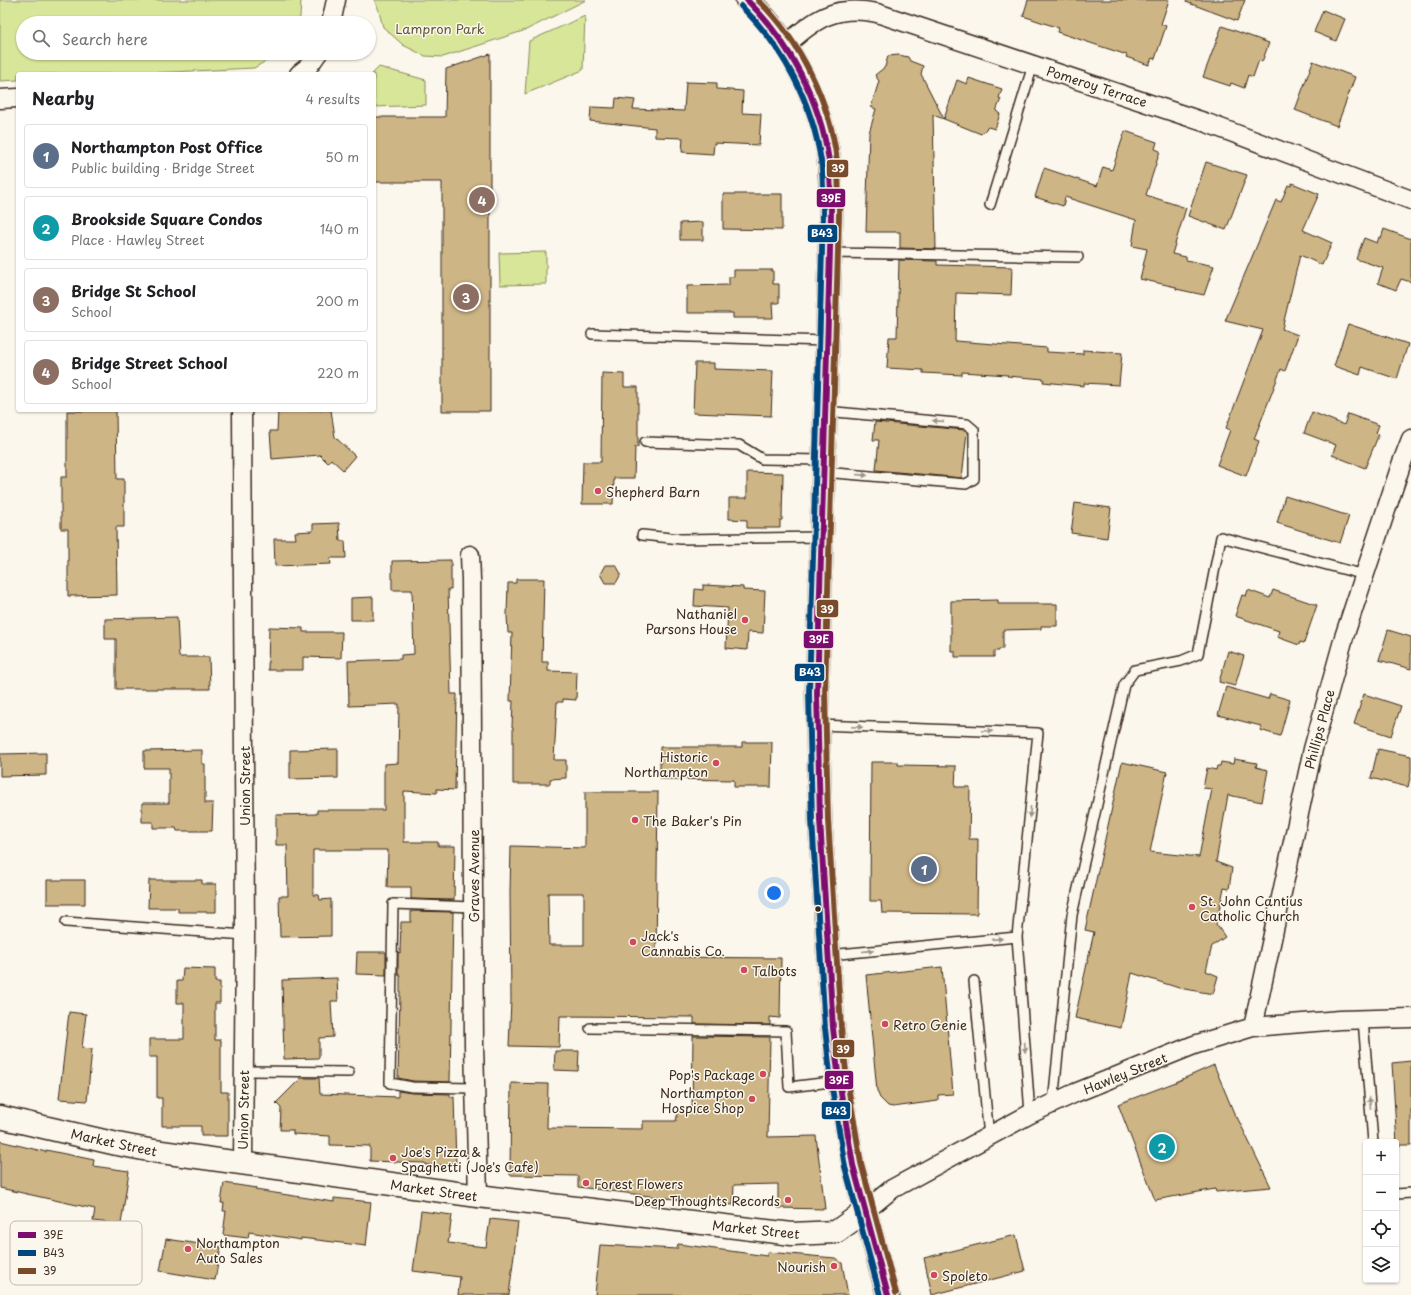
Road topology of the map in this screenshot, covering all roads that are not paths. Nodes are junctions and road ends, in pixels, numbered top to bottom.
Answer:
1 (336, 0) edge
2 (747, 0) edge
3 (333, 16) edge
4 (785, 46) junction
5 (313, 60) edge
6 (1033, 65) junction
7 (302, 72) edge
8 (16, 98) edge
9 (0, 99) edge
10 (1411, 200) edge
11 (990, 205) dead end
12 (830, 253) junction
13 (1078, 257) dead end
14 (592, 334) dead end
15 (827, 341) junction
16 (825, 411) junction
17 (242, 412) edge
18 (1411, 439) edge
19 (645, 442) dead end
20 (823, 466) junction
21 (642, 535) dead end
22 (821, 536) junction
23 (470, 555) dead end
24 (1365, 575) junction
25 (818, 725) junction
26 (473, 907) junction
27 (66, 922) dead end
28 (245, 935) junction
29 (1017, 937) junction
30 (829, 955) junction
31 (974, 981) dead end
32 (1411, 1018) edge
33 (1363, 1020) junction
34 (1253, 1027) junction
35 (590, 1028) dead end
36 (244, 1071) junction
37 (349, 1072) dead end
38 (839, 1081) junction
39 (475, 1088) junction
40 (1053, 1103) junction
41 (1030, 1114) junction
42 (0, 1117) edge
43 (989, 1137) junction
44 (1373, 1139) edge
45 (243, 1163) junction
46 (1411, 1193) edge
47 (1399, 1194) edge
48 (478, 1196) junction
49 (865, 1211) junction
50 (888, 1295) edge

1 - 3 street
2 - 4 main road
4 - 6 street, Pomeroy Terrace
4 - 12 main road
5 - 7 street
6 - 10 street, Pomeroy Terrace
6 - 11 lane
8 - 9 street
12 - 13 lane
12 - 15 main road
14 - 15 lane
15 - 16 main road
16 - 20 main road
20 -> 16 lane
17 - 28 street, Union Street
18 - 24 street, Phillips Place
19 - 20 lane
20 - 22 main road
21 - 22 lane
22 - 25 main road
23 - 26 street, Graves Avenue
24 - 34 street, Phillips Place
24 - 40 lane
25 -> 29 lane
25 - 30 main road
26 - 39 street, Graves Avenue
26 - 39 lane
27 - 28 lane
28 - 36 street, Union Street
30 -> 29 lane
29 -> 41 lane
30 - 38 main road
31 - 43 lane
32 - 33 street, Hawley Street
33 - 34 street, Hawley Street
44 -> 33 lane
34 - 40 street, Hawley Street
35 - 38 lane
36 - 37 lane
36 - 45 street, Union Street
38 - 49 main road
39 - 48 street, Graves Avenue
40 - 41 street, Hawley Street
41 - 43 street, Hawley Street
42 - 45 main road, Market Street
43 - 49 street, Hawley Street
45 - 48 main road, Market Street
46 - 47 lane
48 - 49 main road, Market Street
49 - 50 main road

